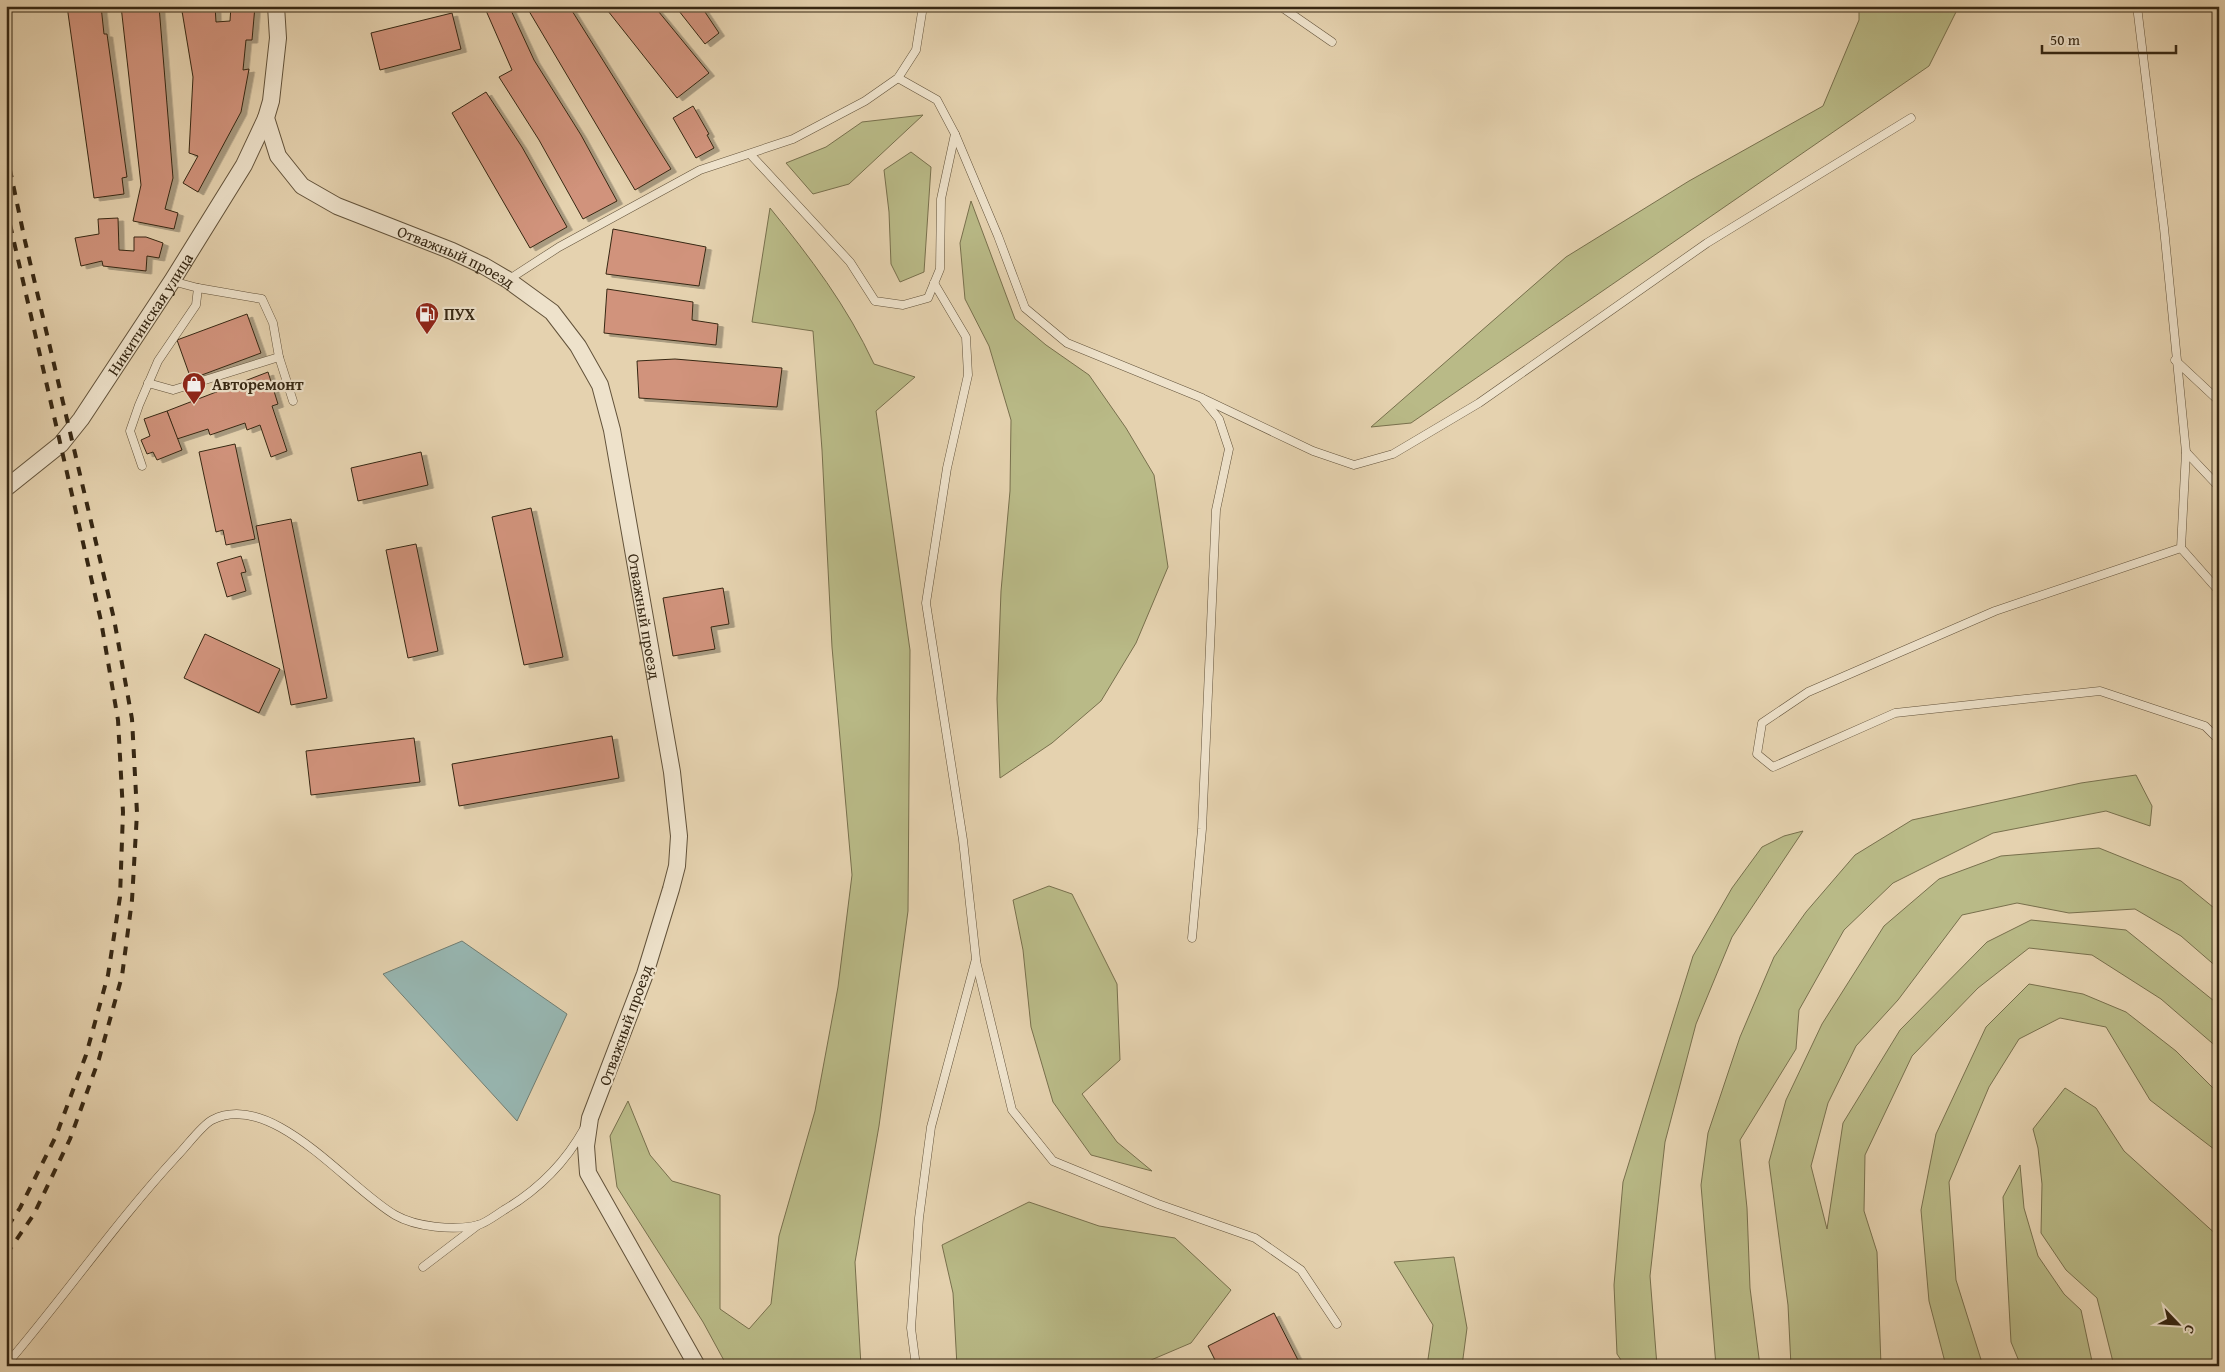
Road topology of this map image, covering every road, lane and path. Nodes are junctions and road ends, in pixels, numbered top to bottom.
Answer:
1 (276, 6) edge
2 (923, 6) edge
3 (1280, 6) edge
4 (2138, 6) edge
5 (1332, 42) dead end
6 (898, 78) junction
7 (266, 118) junction
8 (1911, 118) dead end
9 (955, 134) junction
10 (750, 154) junction
11 (508, 280) junction
12 (172, 281) junction
13 (934, 283) junction
14 (198, 288) junction
15 (279, 357) junction
16 (2175, 360) junction
17 (148, 383) junction
18 (1202, 398) junction
19 (293, 401) dead end
20 (2219, 401) edge
21 (2186, 452) junction
22 (142, 466) dead end
23 (2219, 487) edge
24 (6, 488) edge
25 (2181, 548) junction
26 (2219, 590) edge
27 (2219, 740) edge
28 (1192, 938) dead end
29 (976, 959) junction
30 (590, 1118) junction
31 (478, 1225) junction
32 (423, 1267) dead end
33 (1337, 1324) dead end
34 (6, 1365) edge
35 (697, 1366) edge
36 (916, 1366) edge

1 - 7 street
2 - 6 lane
3 - 5 lane
4 - 16 lane
6 - 9 lane
6 - 10 lane
7 - 11 street, Отважный проезд
7 - 12 street, Никитинская улица
8 - 18 lane
9 - 13 lane
9 - 18 lane
10 - 11 lane
10 - 13 lane
11 - 30 street, Отважный проезд
12 - 14 lane
12 - 24 street, Никитинская улица
13 - 29 lane
14 - 15 lane
14 - 17 lane
15 - 17 lane
15 - 19 lane
16 - 20 lane
16 - 21 lane
17 - 22 lane
18 - 28 lane
21 - 23 lane
21 - 25 lane
25 - 26 lane
25 - 27 lane
29 - 33 lane
29 - 36 lane
30 - 31 lane
30 - 35 street, Отважный проезд
31 - 32 lane
31 - 34 lane

